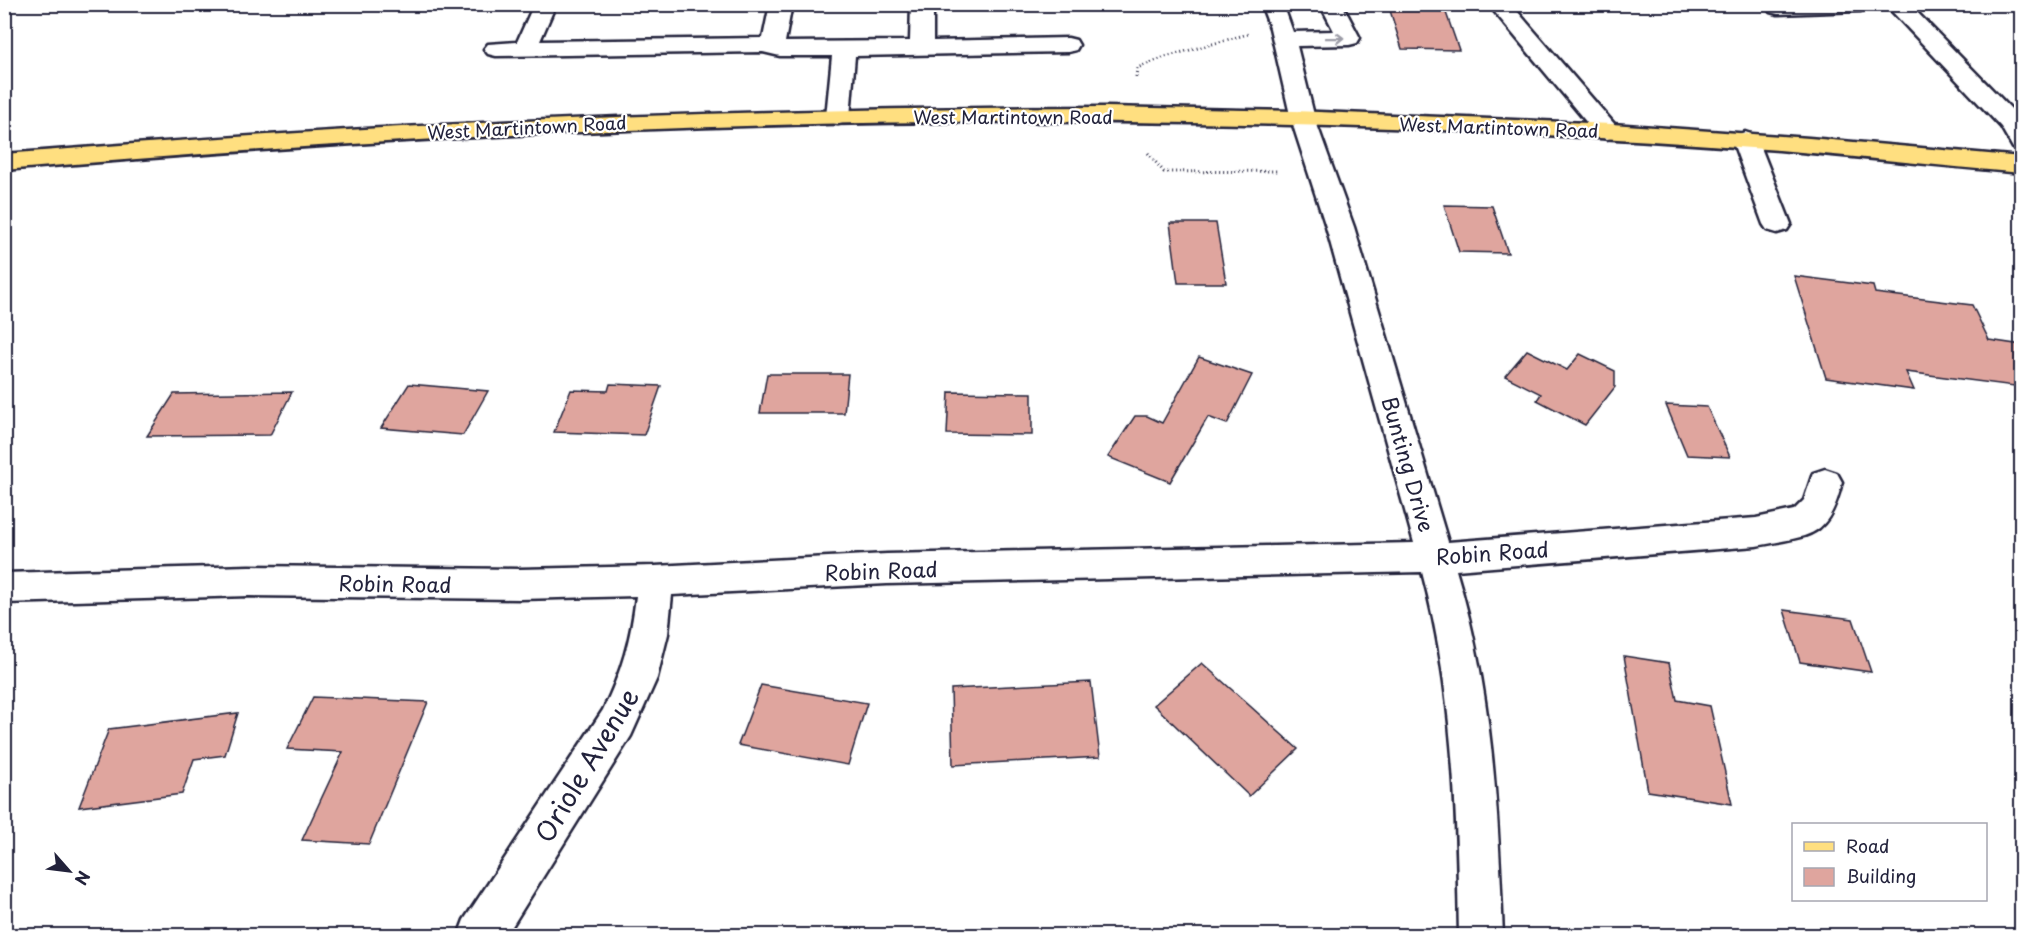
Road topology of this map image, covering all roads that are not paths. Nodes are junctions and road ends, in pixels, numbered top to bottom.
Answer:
1 (545, 4) edge
2 (781, 4) edge
3 (922, 4) edge
4 (1272, 4) edge
5 (1331, 4) edge
6 (1499, 4) edge
7 (1776, 4) edge
8 (1860, 4) edge
9 (1896, 4) edge
10 (1854, 5) edge
11 (1283, 39) junction
12 (1068, 45) dead end
13 (772, 47) junction
14 (526, 48) junction
15 (921, 48) junction
16 (496, 49) dead end
17 (844, 49) junction
18 (838, 117) junction
19 (1303, 119) junction
20 (1607, 131) junction
21 (1745, 140) junction
22 (2022, 143) edge
23 (4, 162) edge
24 (2022, 165) edge
25 (1777, 224) dead end
26 (1825, 482) dead end
27 (1436, 557) junction
28 (655, 581) junction
29 (4, 588) edge
30 (480, 936) edge
31 (1480, 936) edge

1 - 14 street
2 - 13 street
3 - 15 street
4 - 11 street, Bunting Drive
11 -> 5 street
6 - 20 street
7 - 10 street
8 - 10 street
9 - 22 street
11 - 19 street, Bunting Drive
12 - 15 street
13 - 14 street
13 - 17 street
14 - 16 street
15 - 17 street
17 - 18 street
18 - 19 main road, West Martintown Road
18 - 23 main road, West Martintown Road
19 - 20 main road, West Martintown Road
19 - 27 street, Bunting Drive
20 - 21 main road, West Martintown Road
21 - 24 main road, West Martintown Road
21 - 25 street
26 - 27 street, Robin Road
27 - 28 street, Robin Road
27 - 31 street, Bunting Drive
28 - 29 street, Robin Road
28 - 30 street, Oriole Avenue

